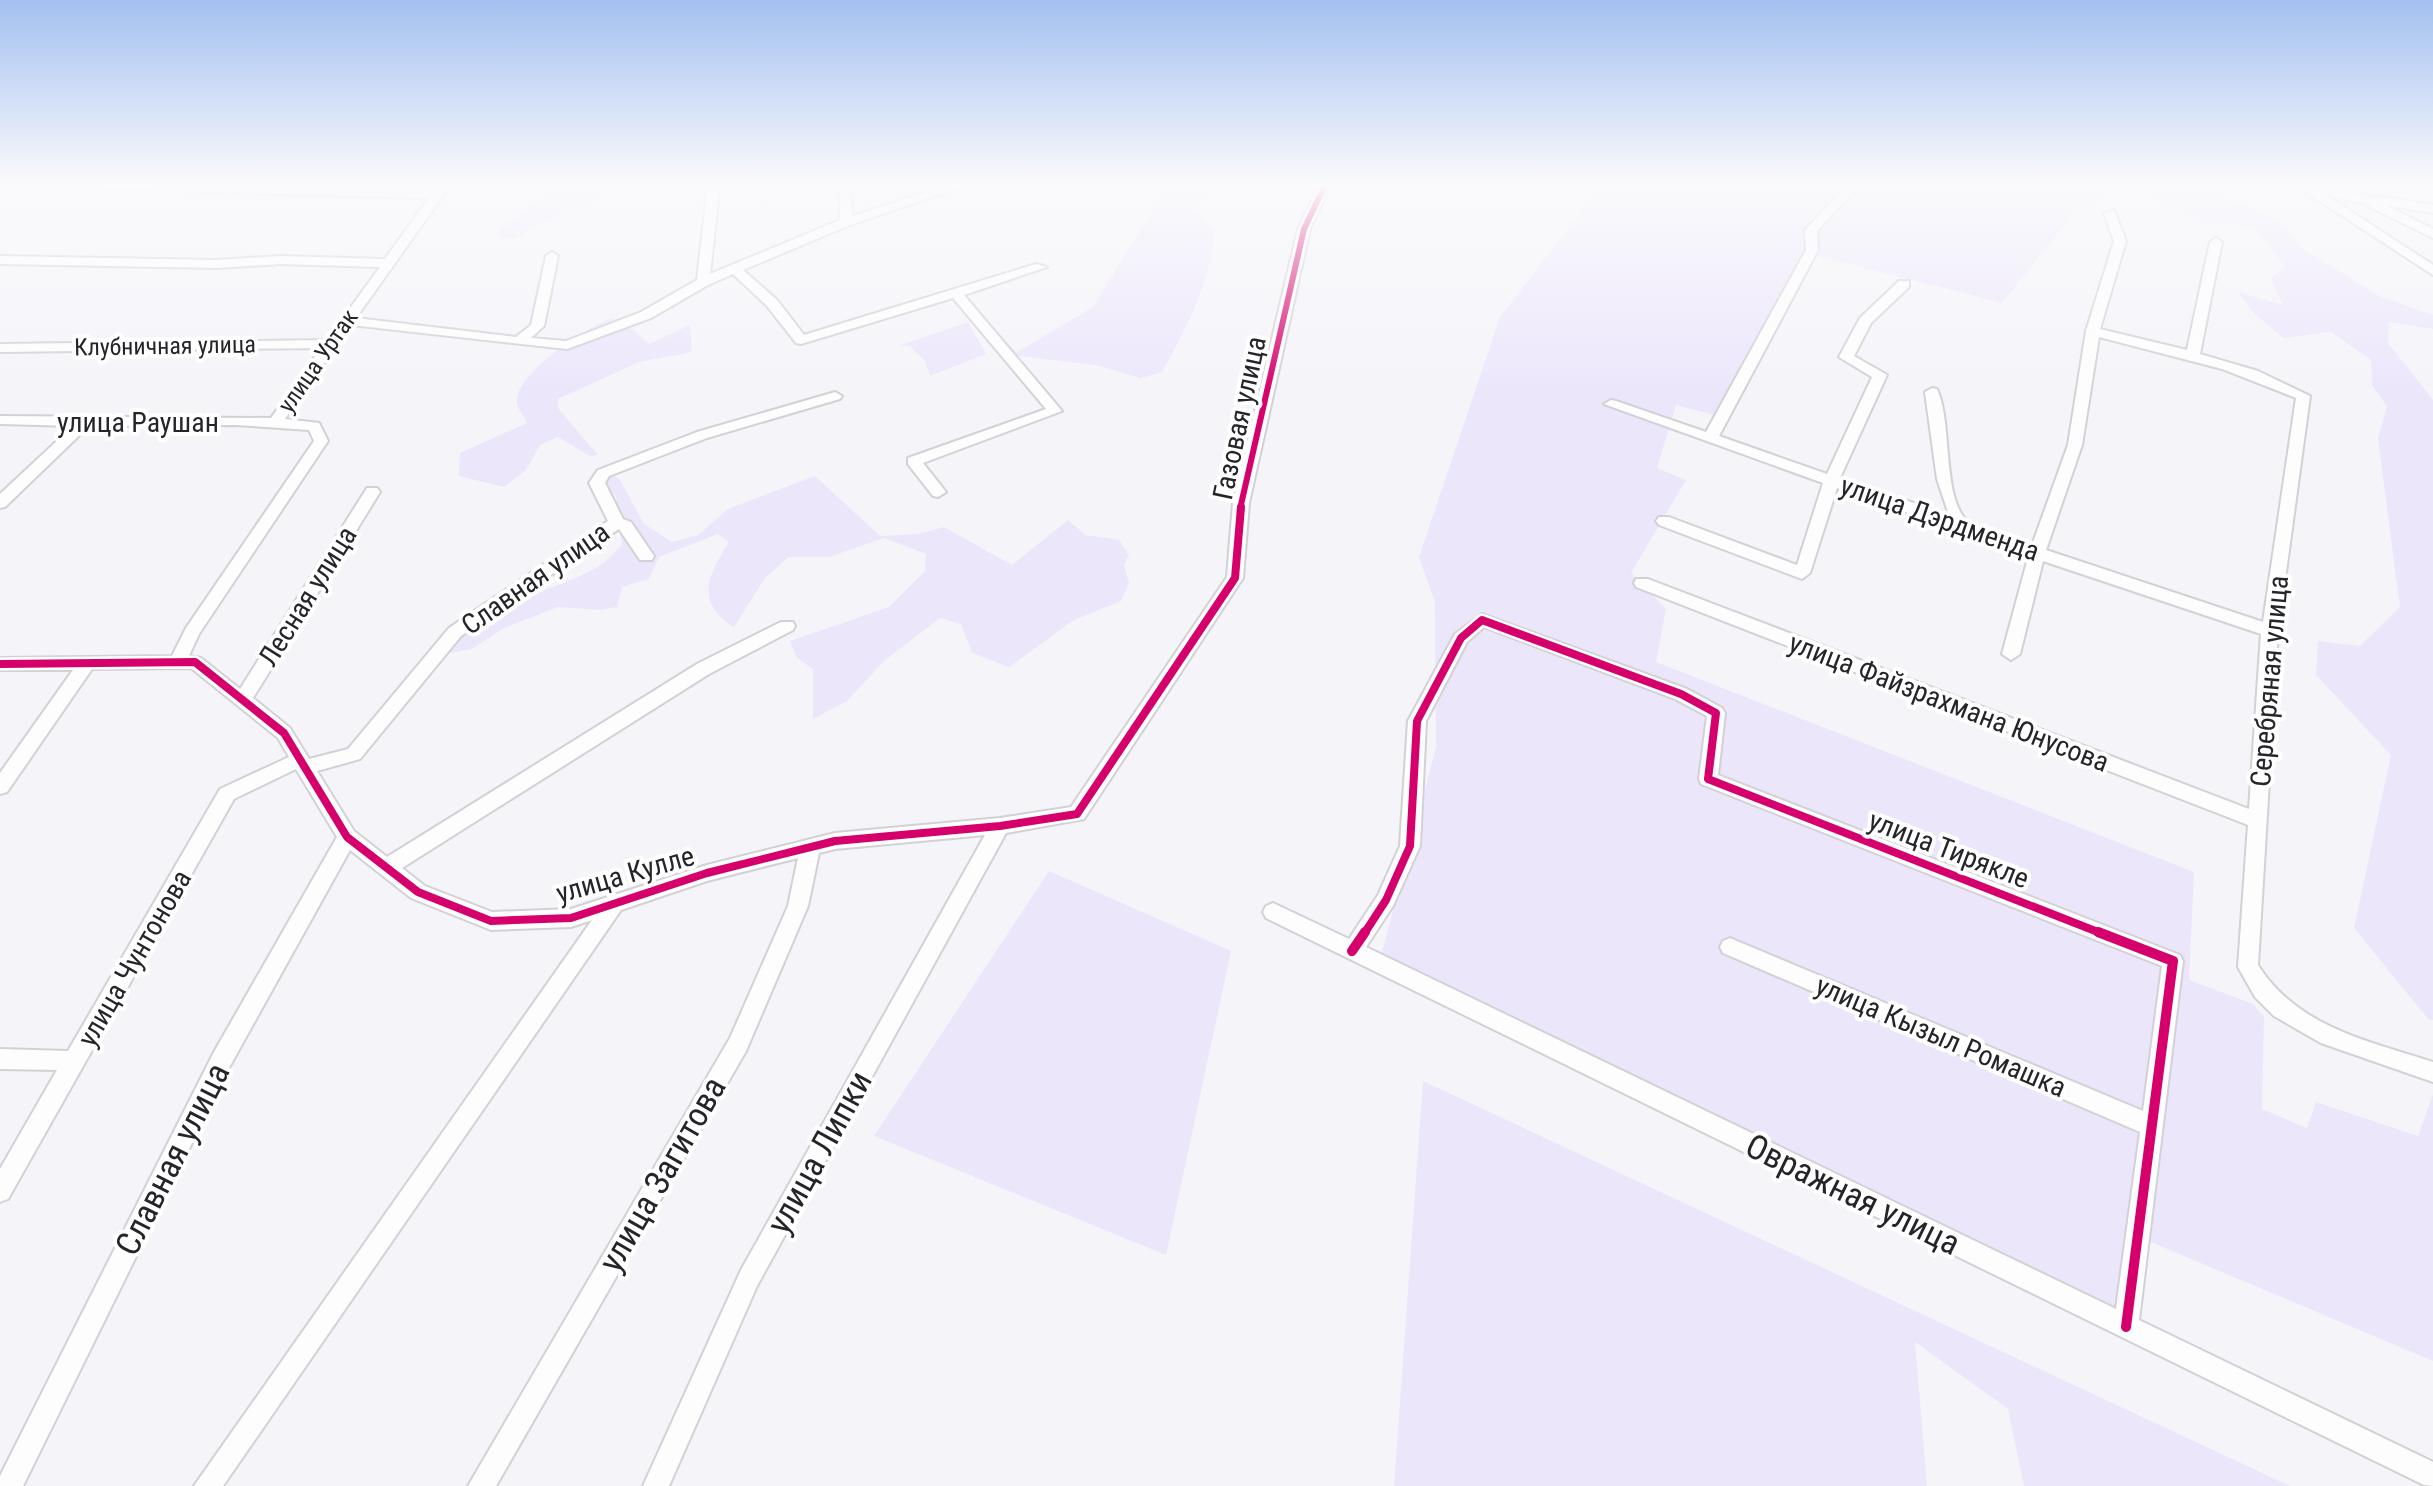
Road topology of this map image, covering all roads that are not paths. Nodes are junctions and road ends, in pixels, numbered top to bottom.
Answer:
1 (394, 252) edge
2 (706, 252) edge
3 (776, 252) edge
4 (1299, 252) edge
5 (1811, 252) edge
6 (2117, 252) edge
7 (2214, 252) edge
8 (2404, 252) edge
9 (552, 256) dead end
10 (0, 260) edge
11 (386, 263) junction
12 (1041, 267) dead end
13 (736, 270) junction
14 (2433, 271) edge
15 (703, 282) junction
16 (1904, 284) dead end
17 (956, 294) junction
18 (347, 321) junction
19 (2093, 331) junction
20 (519, 341) junction
21 (330, 344) junction
22 (0, 348) edge
23 (2192, 357) junction
24 (1932, 392) dead end
25 (835, 396) dead end
26 (1611, 404) dead end
27 (0, 420) edge
28 (275, 422) junction
29 (83, 424) junction
30 (1710, 439) junction
31 (1832, 480) junction
32 (372, 492) dead end
33 (938, 492) dead end
34 (0, 503) edge
35 (1664, 521) dead end
36 (617, 523) junction
37 (1963, 526) junction
38 (2037, 553) junction
39 (646, 556) dead end
40 (1642, 583) dead end
41 (787, 626) dead end
42 (2270, 631) junction
43 (2011, 654) dead end
44 (177, 662) junction
45 (0, 664) edge
46 (86, 665) junction
47 (243, 699) junction
48 (303, 764) junction
49 (0, 787) edge
50 (1077, 814) joint
51 (2256, 820) junction
52 (1000, 826) junction
53 (347, 837) junction
54 (810, 848) junction
55 (386, 868) junction
56 (614, 904) junction
57 (1273, 912) dead end
58 (1730, 947) dead end
59 (1352, 951) junction
60 (0, 1059) edge
61 (76, 1061) junction
62 (2433, 1072) edge
63 (2152, 1126) junction
64 (0, 1191) edge
65 (2126, 1327) junction
66 (2433, 1476) edge
67 (9, 1486) edge
68 (207, 1486) edge
69 (481, 1486) edge
70 (656, 1486) edge

1 - 11 street, улица Уртак
2 - 15 street
3 - 13 street
4 - 50 street, Газовая улица
5 - 30 street
6 - 19 street
7 - 23 street
8 - 14 street
9 - 20 street
10 - 11 street
11 - 18 street, улица Уртак
12 - 17 street
13 - 15 street
13 - 17 street
15 - 20 street
16 - 31 street
17 - 33 street
18 - 20 street
18 - 21 street, улица Уртак
19 - 23 street, Серебряная улица
19 - 38 street
21 - 22 street, Клубничная улица
21 - 28 street, улица Уртак
23 - 42 street, Серебряная улица
24 - 37 street
25 - 36 street, Славная улица
26 - 30 street, улица Дэрдменда
27 - 29 street, улица Раушан
28 - 29 street, улица Раушан
28 - 44 street, улица Раушан
29 - 34 street
30 - 31 street, улица Дэрдменда
31 - 35 street
31 - 37 street, улица Дэрдменда
32 - 47 street, Лесная улица
36 - 39 street
36 - 48 street, Славная улица
37 - 38 street, улица Дэрдменда
38 - 42 street, улица Дэрдменда
38 - 43 street
40 - 51 street, улица Файзрахмана Юнусова
41 - 55 street
42 - 51 street, Серебряная улица
44 - 46 street, улица Кулле
44 - 47 street, улица Кулле
45 - 46 street, улица Кулле
46 - 49 street
47 - 48 street, улица Кулле
48 - 53 street, улица Кулле
48 - 61 street, улица Чунтонова
50 - 52 street, улица Кулле
51 - 62 street, Серебряная улица
52 - 54 street, улица Кулле
52 - 70 street, улица Липки
53 - 55 street, улица Кулле
53 - 67 street, Славная улица
54 - 56 street, улица Кулле
54 - 69 street, улица Загитова
55 - 56 street, улица Кулле
56 - 68 street
57 - 59 street, Овражная улица
58 - 63 street, улица Кызыл Ромашка
59 - 63 street, улица Тирякле
59 - 65 street, Овражная улица
60 - 61 street
61 - 64 street, улица Чунтонова
63 - 65 street
65 - 66 street, Овражная улица

